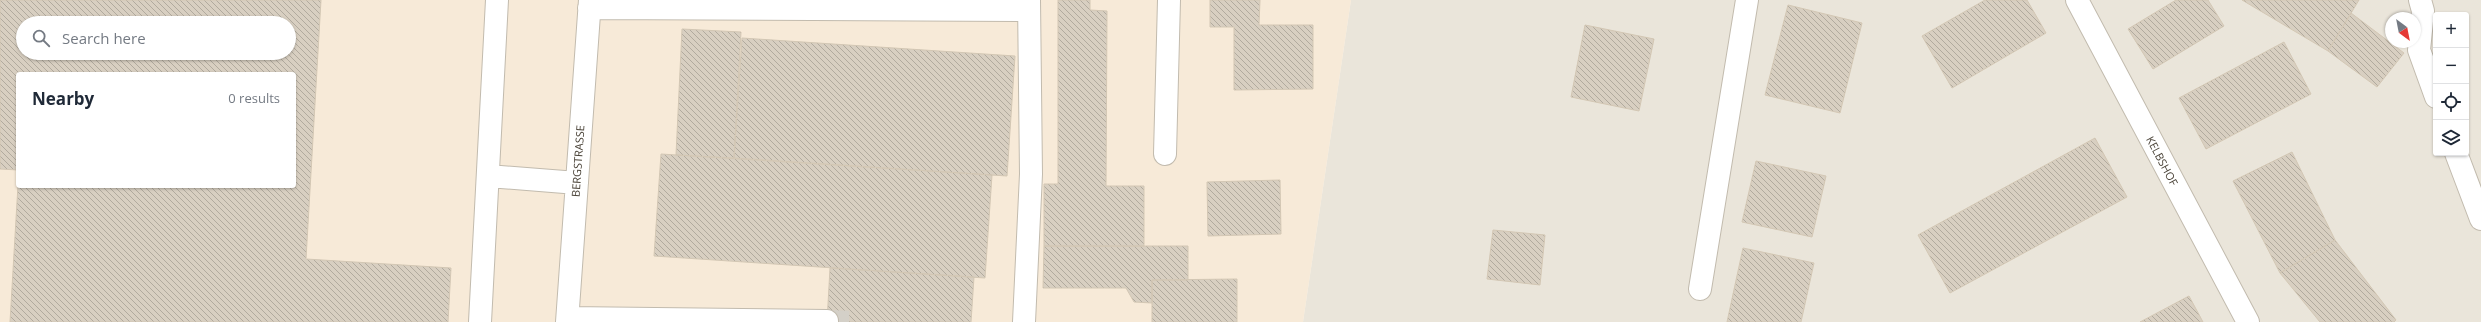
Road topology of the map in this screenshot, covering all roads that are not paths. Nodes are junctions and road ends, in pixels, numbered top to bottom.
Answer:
1 (497, 0) edge
2 (1169, 0) edge
3 (1747, 0) edge
4 (2077, 0) edge
5 (2420, 0) edge
6 (589, 4) edge
7 (1029, 5) edge
8 (2433, 89) edge
9 (1165, 154) dead end
10 (2457, 156) edge
11 (488, 176) junction
12 (577, 183) junction
13 (2481, 219) edge
14 (1700, 289) dead end
15 (568, 320) edge
16 (633, 320) edge
17 (827, 321) edge
18 (480, 322) edge
19 (1024, 322) edge
20 (2248, 322) edge

1 - 11 street
2 - 9 street
3 - 14 street
4 - 20 street, KELBSHOF
5 - 8 street
6 - 7 street
6 - 12 street, BERGSTRASSE
7 - 19 street
10 - 13 street
11 - 12 street
11 - 18 street
12 - 15 street, BERGSTRASSE
15 - 16 street
16 - 17 street

